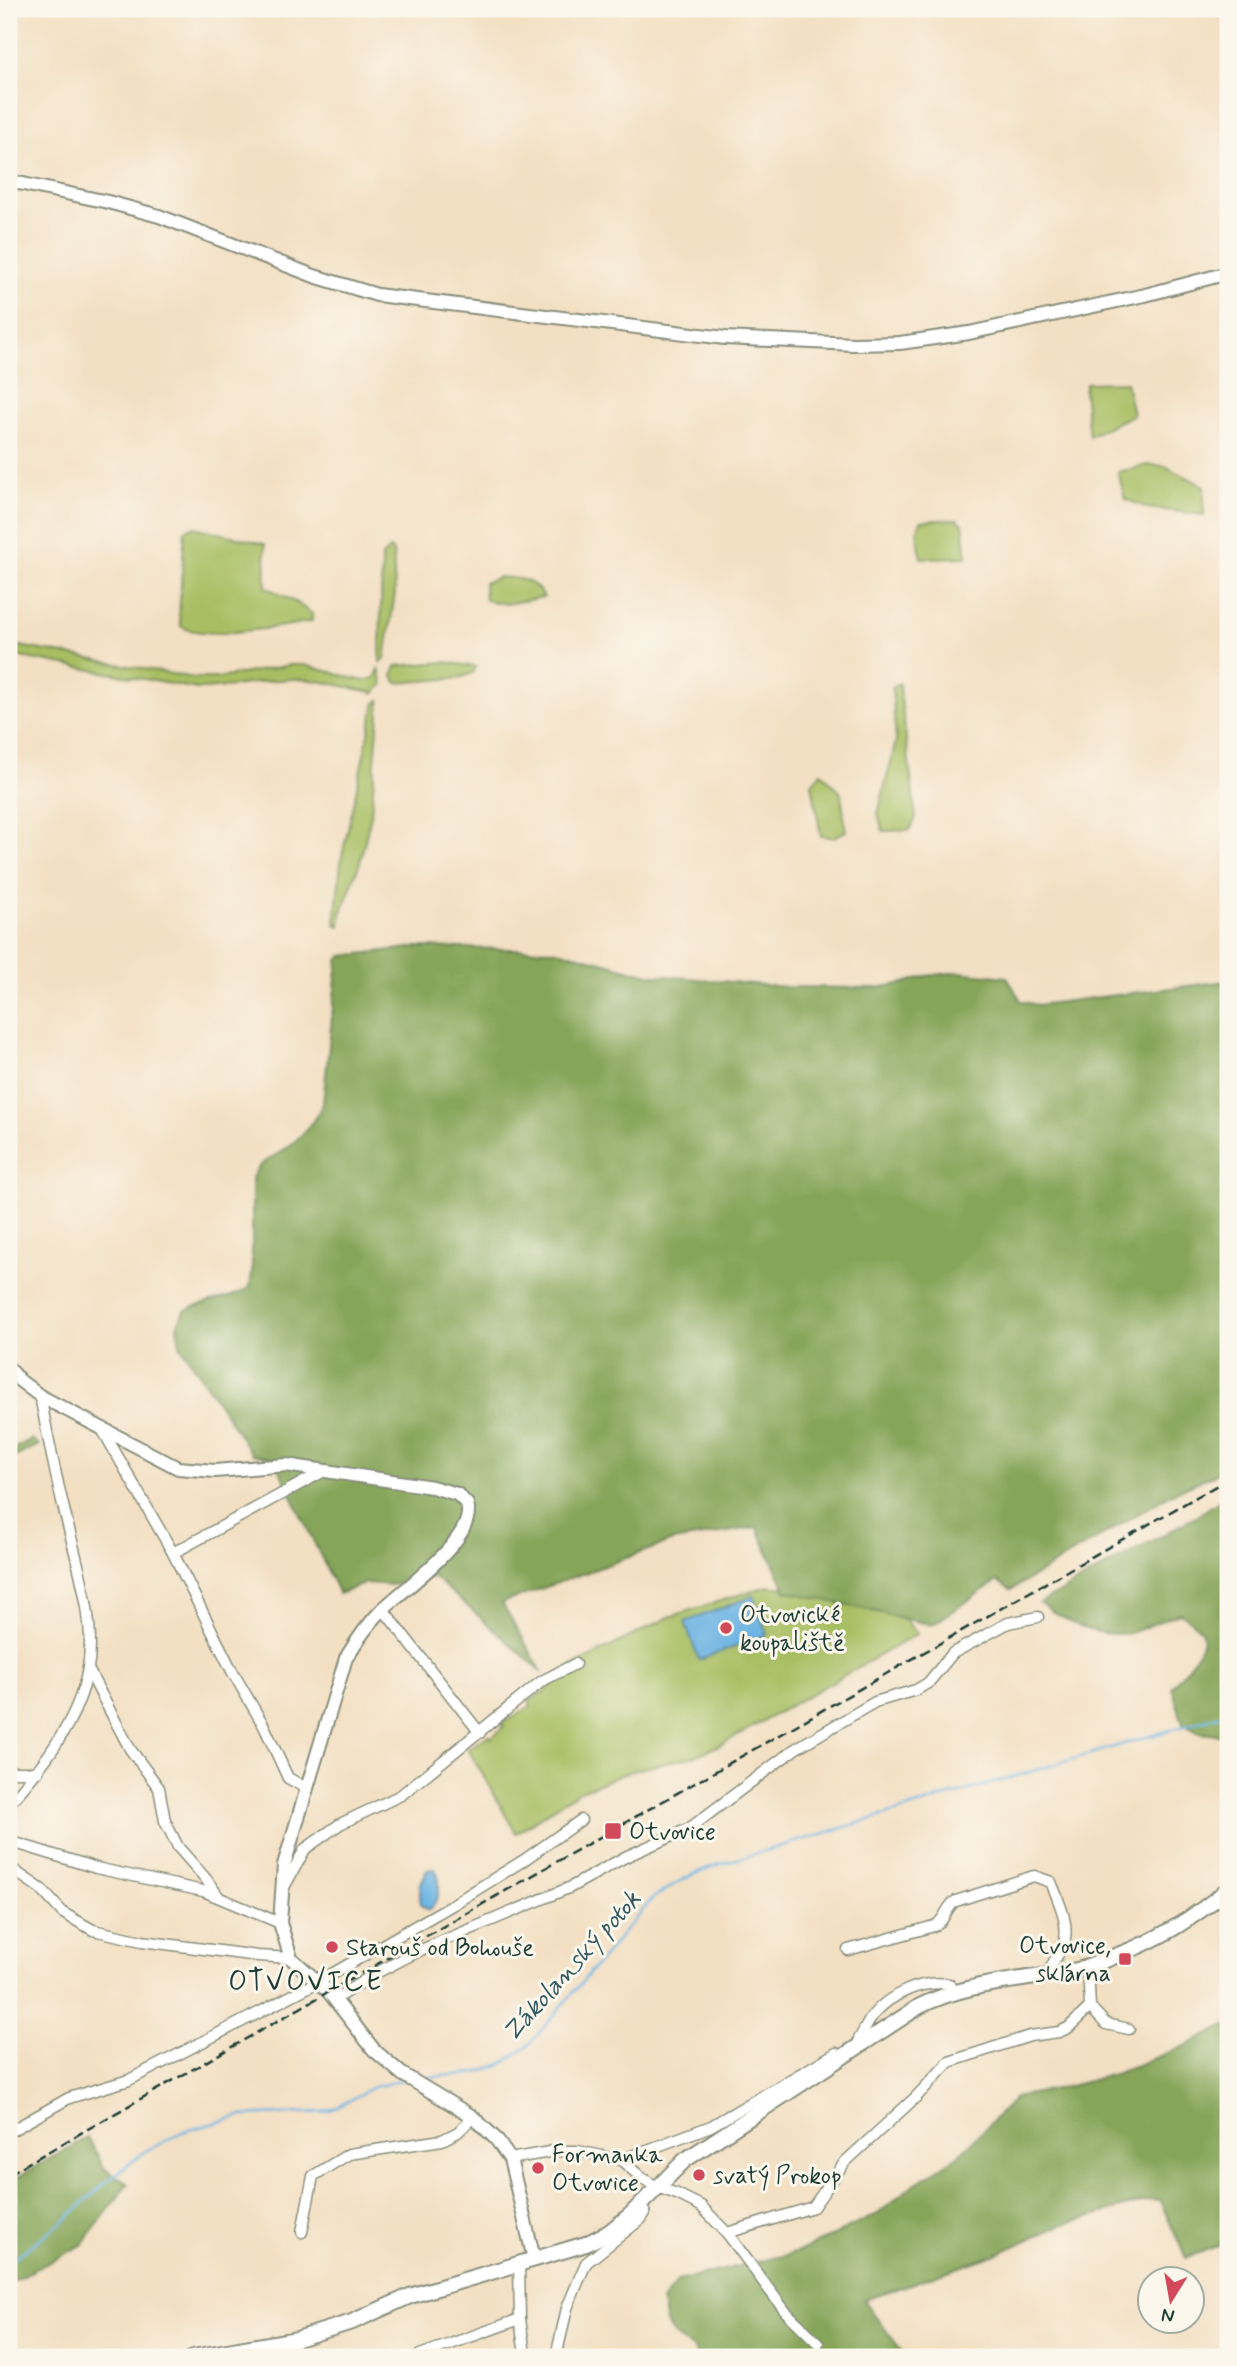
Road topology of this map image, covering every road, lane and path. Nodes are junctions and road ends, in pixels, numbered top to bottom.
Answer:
1 (9, 181) edge
2 (1228, 273) edge
3 (9, 1368) edge
4 (40, 1396) junction
5 (101, 1428) junction
6 (324, 1470) junction
7 (173, 1553) junction
8 (383, 1609) junction
9 (1038, 1617) dead end
10 (575, 1664) dead end
11 (88, 1669) junction
12 (480, 1733) junction
13 (9, 1772) edge
14 (38, 1772) junction
15 (308, 1789) junction
16 (9, 1804) edge
17 (581, 1820) dead end
18 (9, 1840) edge
19 (9, 1867) edge
20 (1228, 1889) edge
21 (283, 1890) junction
22 (220, 1898) junction
23 (280, 1923) junction
24 (848, 1950) dead end
25 (291, 1958) junction
26 (1088, 1967) junction
27 (1050, 1974) junction
28 (318, 1982) junction
29 (954, 1992) junction
30 (335, 1999) junction
31 (1090, 2007) junction
32 (1129, 2029) dead end
33 (863, 2041) junction
34 (472, 2117) junction
35 (9, 2132) edge
36 (510, 2159) junction
37 (621, 2160) junction
38 (657, 2188) junction
39 (640, 2206) junction
40 (302, 2232) dead end
41 (727, 2233) junction
42 (534, 2259) junction
43 (519, 2263) junction
44 (520, 2319) junction
45 (818, 2343) dead end
46 (524, 2347) dead end
47 (421, 2355) dead end
48 (193, 2357) edge
49 (556, 2357) edge

1 - 2 street
3 - 4 street
4 - 5 street
4 - 11 street
5 - 6 street
5 - 7 street
6 - 7 street
6 - 8 street
7 - 15 street
8 - 12 street
8 - 15 street
9 - 30 street
10 - 12 street
11 - 14 street
11 - 22 street
12 - 21 street
13 - 14 street
14 - 16 street
15 - 21 street
17 - 28 street
18 - 22 street
19 - 25 street
20 - 26 main road
21 - 23 street
22 - 23 street
23 - 25 street
24 - 27 street
25 - 28 street
26 - 27 main road
26 - 31 street
27 - 29 main road
28 - 30 street
28 - 35 street
29 - 33 main road
29 - 33 street
30 - 34 street
31 - 32 street
31 - 41 street
33 - 37 street
33 - 38 main road
34 - 36 street
34 - 40 street
36 - 37 street
36 - 42 street
37 - 38 street
38 - 39 main road
38 - 41 street
39 - 42 main road
39 - 49 street
41 - 45 street
42 - 43 main road
43 - 44 street
43 - 48 main road
44 - 46 street
44 - 47 street

